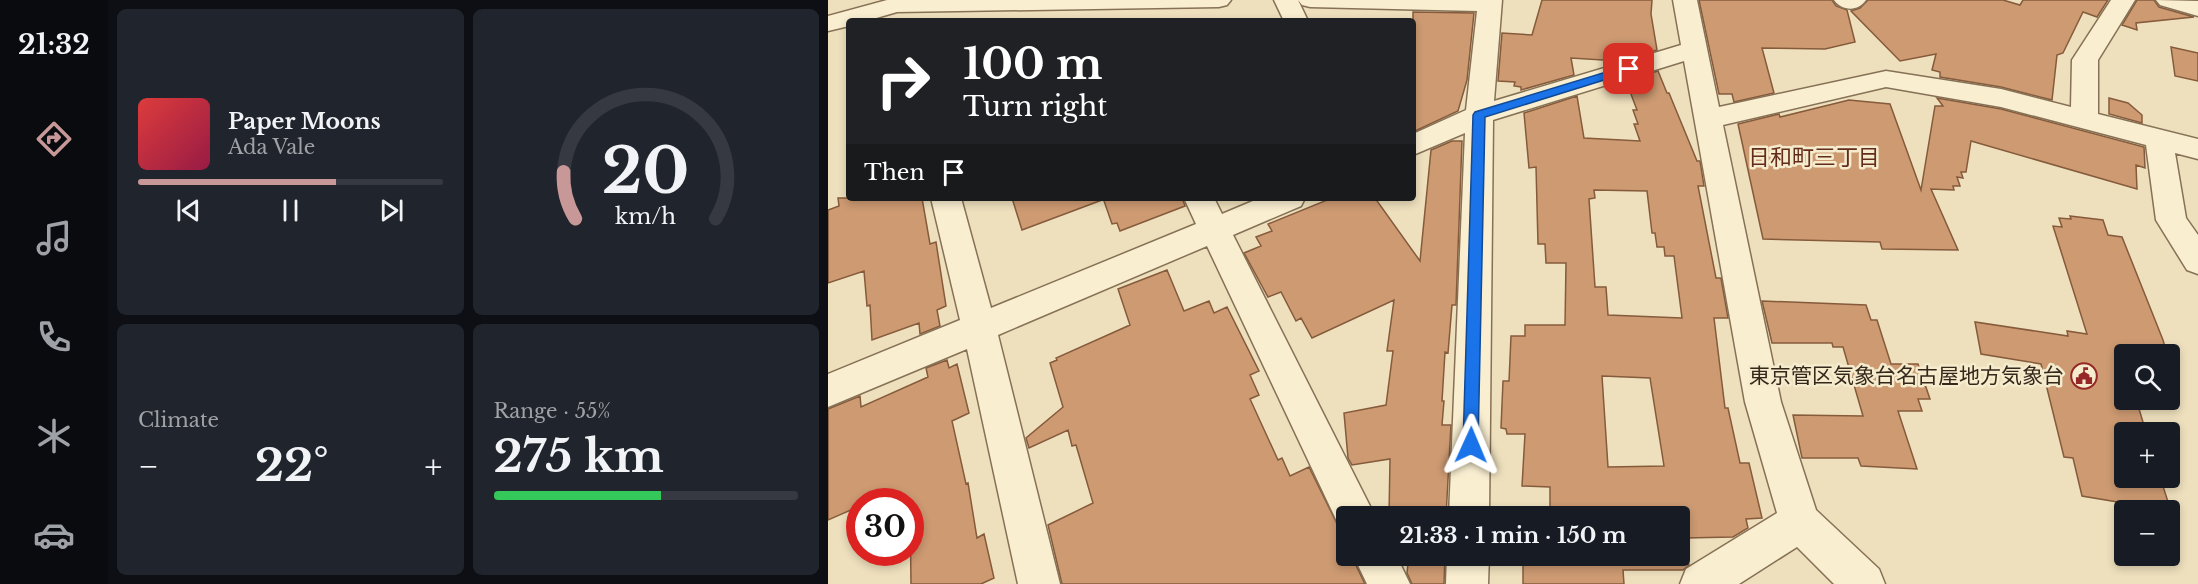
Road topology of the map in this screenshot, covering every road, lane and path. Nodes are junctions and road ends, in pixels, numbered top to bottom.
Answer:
1 (1219, 0) edge
2 (1286, 0) edge
3 (1310, 0) edge
4 (1685, 0) edge
5 (1846, 0) edge
6 (1854, 0) edge
7 (2123, 0) edge
8 (2168, 0) edge
9 (1489, 2) edge
10 (1109, 7) edge
11 (898, 9) edge
12 (2198, 9) edge
13 (856, 18) edge
14 (1295, 18) edge
15 (846, 20) edge
16 (828, 24) edge
17 (1694, 49) junction
18 (1479, 115) junction
19 (1708, 119) junction
20 (2084, 120) junction
21 (2159, 139) junction
22 (1416, 144) edge
23 (2198, 149) edge
24 (947, 201) edge
25 (1200, 201) edge
26 (1283, 201) edge
27 (1214, 230) junction
28 (2198, 261) edge
29 (979, 327) junction
30 (828, 392) edge
31 (1350, 506) edge
32 (1469, 506) edge
33 (1800, 522) junction
34 (1380, 566) edge
35 (1468, 566) edge
36 (1039, 584) edge
37 (1389, 584) edge
38 (1467, 584) edge
39 (1701, 584) edge
40 (1864, 584) edge

1 - 10 street
2 - 14 street
3 - 9 street
4 - 17 street
5 - 6 street
7 - 20 street
8 - 12 street
9 - 18 street
10 - 11 street
11 - 13 street
15 - 16 street
17 - 18 street
17 - 19 street
18 - 22 street
18 - 32 street
19 - 20 street
19 - 33 street
20 - 21 street
21 - 23 street
21 - 28 street
24 - 29 street
25 - 27 street
26 - 27 street
27 - 29 street
27 - 31 street
29 - 30 street
29 - 36 street
33 - 39 street
33 - 40 street
34 - 37 street
35 - 38 street

